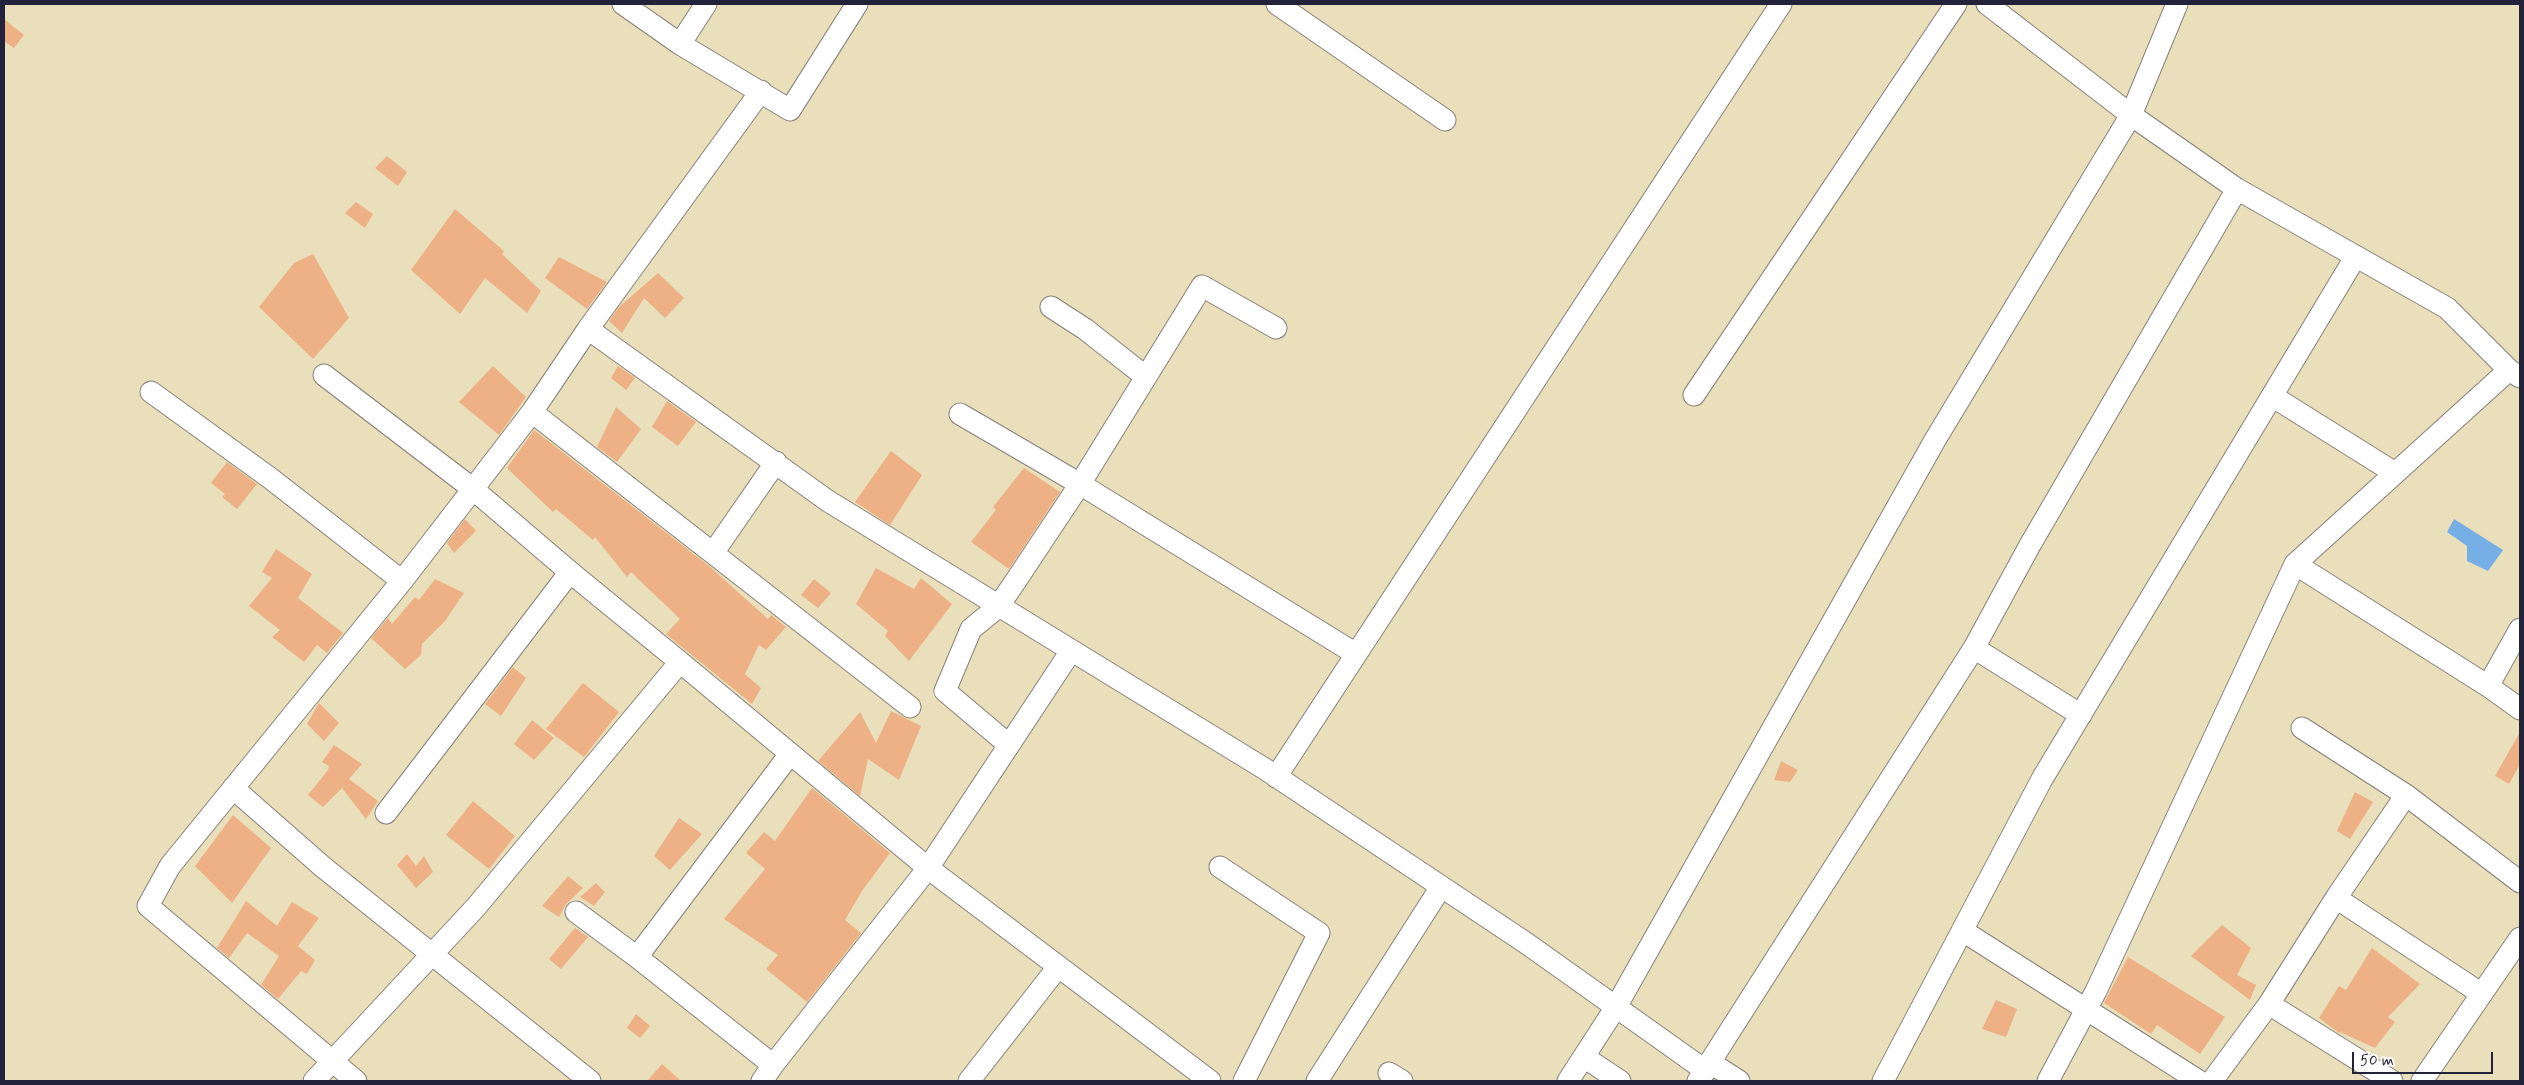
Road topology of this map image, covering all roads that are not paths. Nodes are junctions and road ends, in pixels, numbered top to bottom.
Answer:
1 (623, 4) edge
2 (706, 4) edge
3 (857, 4) edge
4 (1278, 4) edge
5 (1781, 4) edge
6 (1956, 4) edge
7 (1987, 4) edge
8 (2177, 4) edge
9 (680, 44) junction
10 (761, 91) junction
11 (2131, 115) junction
12 (1445, 120) dead end
13 (2237, 189) junction
14 (2356, 256) junction
15 (1051, 307) dead end
16 (1276, 328) dead end
17 (588, 329) junction
18 (2515, 374) edge
19 (324, 375) dead end
20 (1146, 377) junction
21 (151, 392) dead end
22 (1694, 395) dead end
23 (2272, 396) junction
24 (532, 412) junction
25 (960, 414) dead end
26 (776, 462) junction
27 (2395, 473) junction
28 (1080, 484) junction
29 (473, 489) junction
30 (713, 553) junction
31 (2296, 564) junction
32 (570, 572) junction
33 (402, 581) junction
34 (998, 607) junction
35 (2520, 629) edge
36 (1974, 648) junction
37 (1071, 651) junction
38 (1356, 654) junction
39 (680, 662) junction
40 (2488, 686) junction
41 (910, 707) dead end
42 (2520, 709) edge
43 (2081, 715) junction
44 (2302, 728) dead end
45 (1009, 745) junction
46 (790, 754) junction
47 (1276, 777) junction
48 (233, 788) junction
49 (2406, 794) junction
50 (386, 813) dead end
51 (1220, 867) dead end
52 (928, 868) junction
53 (2520, 882) edge
54 (1442, 887) junction
55 (2336, 898) junction
56 (576, 912) dead end
57 (1963, 931) junction
58 (2520, 938) edge
59 (432, 956) junction
60 (637, 957) junction
61 (1058, 967) junction
62 (2482, 994) junction
63 (2269, 1004) junction
64 (1616, 1007) junction
65 (2085, 1011) junction
66 (1584, 1057) junction
67 (333, 1062) junction
68 (1705, 1072) edge
69 (768, 1073) edge
70 (1206, 1080) edge
71 (314, 1081) edge
72 (356, 1081) edge
73 (590, 1081) edge
74 (969, 1081) edge
75 (1244, 1081) edge
76 (1317, 1081) edge
77 (1568, 1081) edge
78 (1620, 1081) edge
79 (1739, 1081) edge
80 (1883, 1081) edge
81 (2048, 1081) edge
82 (2199, 1081) edge
83 (2212, 1081) edge
84 (2392, 1081) edge
85 (2422, 1081) edge

1 - 9 street
2 - 9 street
3 - 10 street
4 - 12 street
5 - 38 street
6 - 22 street
7 - 11 street
8 - 11 street
9 - 10 street
10 - 17 street
11 - 13 street
11 - 64 street
13 - 14 street
13 - 36 street
14 - 18 street
14 - 23 street
15 - 20 street
16 - 20 street
17 - 24 street
17 - 26 street
18 - 27 street
19 - 29 street
20 - 28 street
21 - 33 street
23 - 27 street
23 - 43 street
24 - 29 street
24 - 30 street
25 - 28 street
26 - 30 street
26 - 34 street
27 - 31 street
28 - 34 street
28 - 38 street
29 - 32 street
29 - 33 street
30 - 41 street
31 - 40 street
31 - 65 street
32 - 39 street
32 - 50 street
33 - 48 street
34 - 37 street
34 - 45 street
35 - 40 street
36 - 43 street
36 - 68 street
37 - 45 street
37 - 47 street
38 - 47 street
39 - 46 street
39 - 59 street
40 - 42 street
43 - 57 street
44 - 49 street
45 - 52 street
46 - 52 street
46 - 60 street
47 - 54 street
48 - 59 street
48 - 67 street
49 - 53 street
49 - 55 street
51 - 75 street
52 - 61 street
52 - 69 street
54 - 64 street
54 - 76 street
55 - 62 street
55 - 63 street
56 - 60 street
57 - 65 street
57 - 80 street
58 - 62 street
59 - 67 street
59 - 73 street
60 - 69 street
61 - 70 street
61 - 74 street
62 - 85 street
63 - 83 street
63 - 84 street
64 - 66 street
64 - 68 street
65 - 81 street
65 - 82 street
66 - 77 street
66 - 78 street
67 - 71 street
67 - 72 street
68 - 79 street

